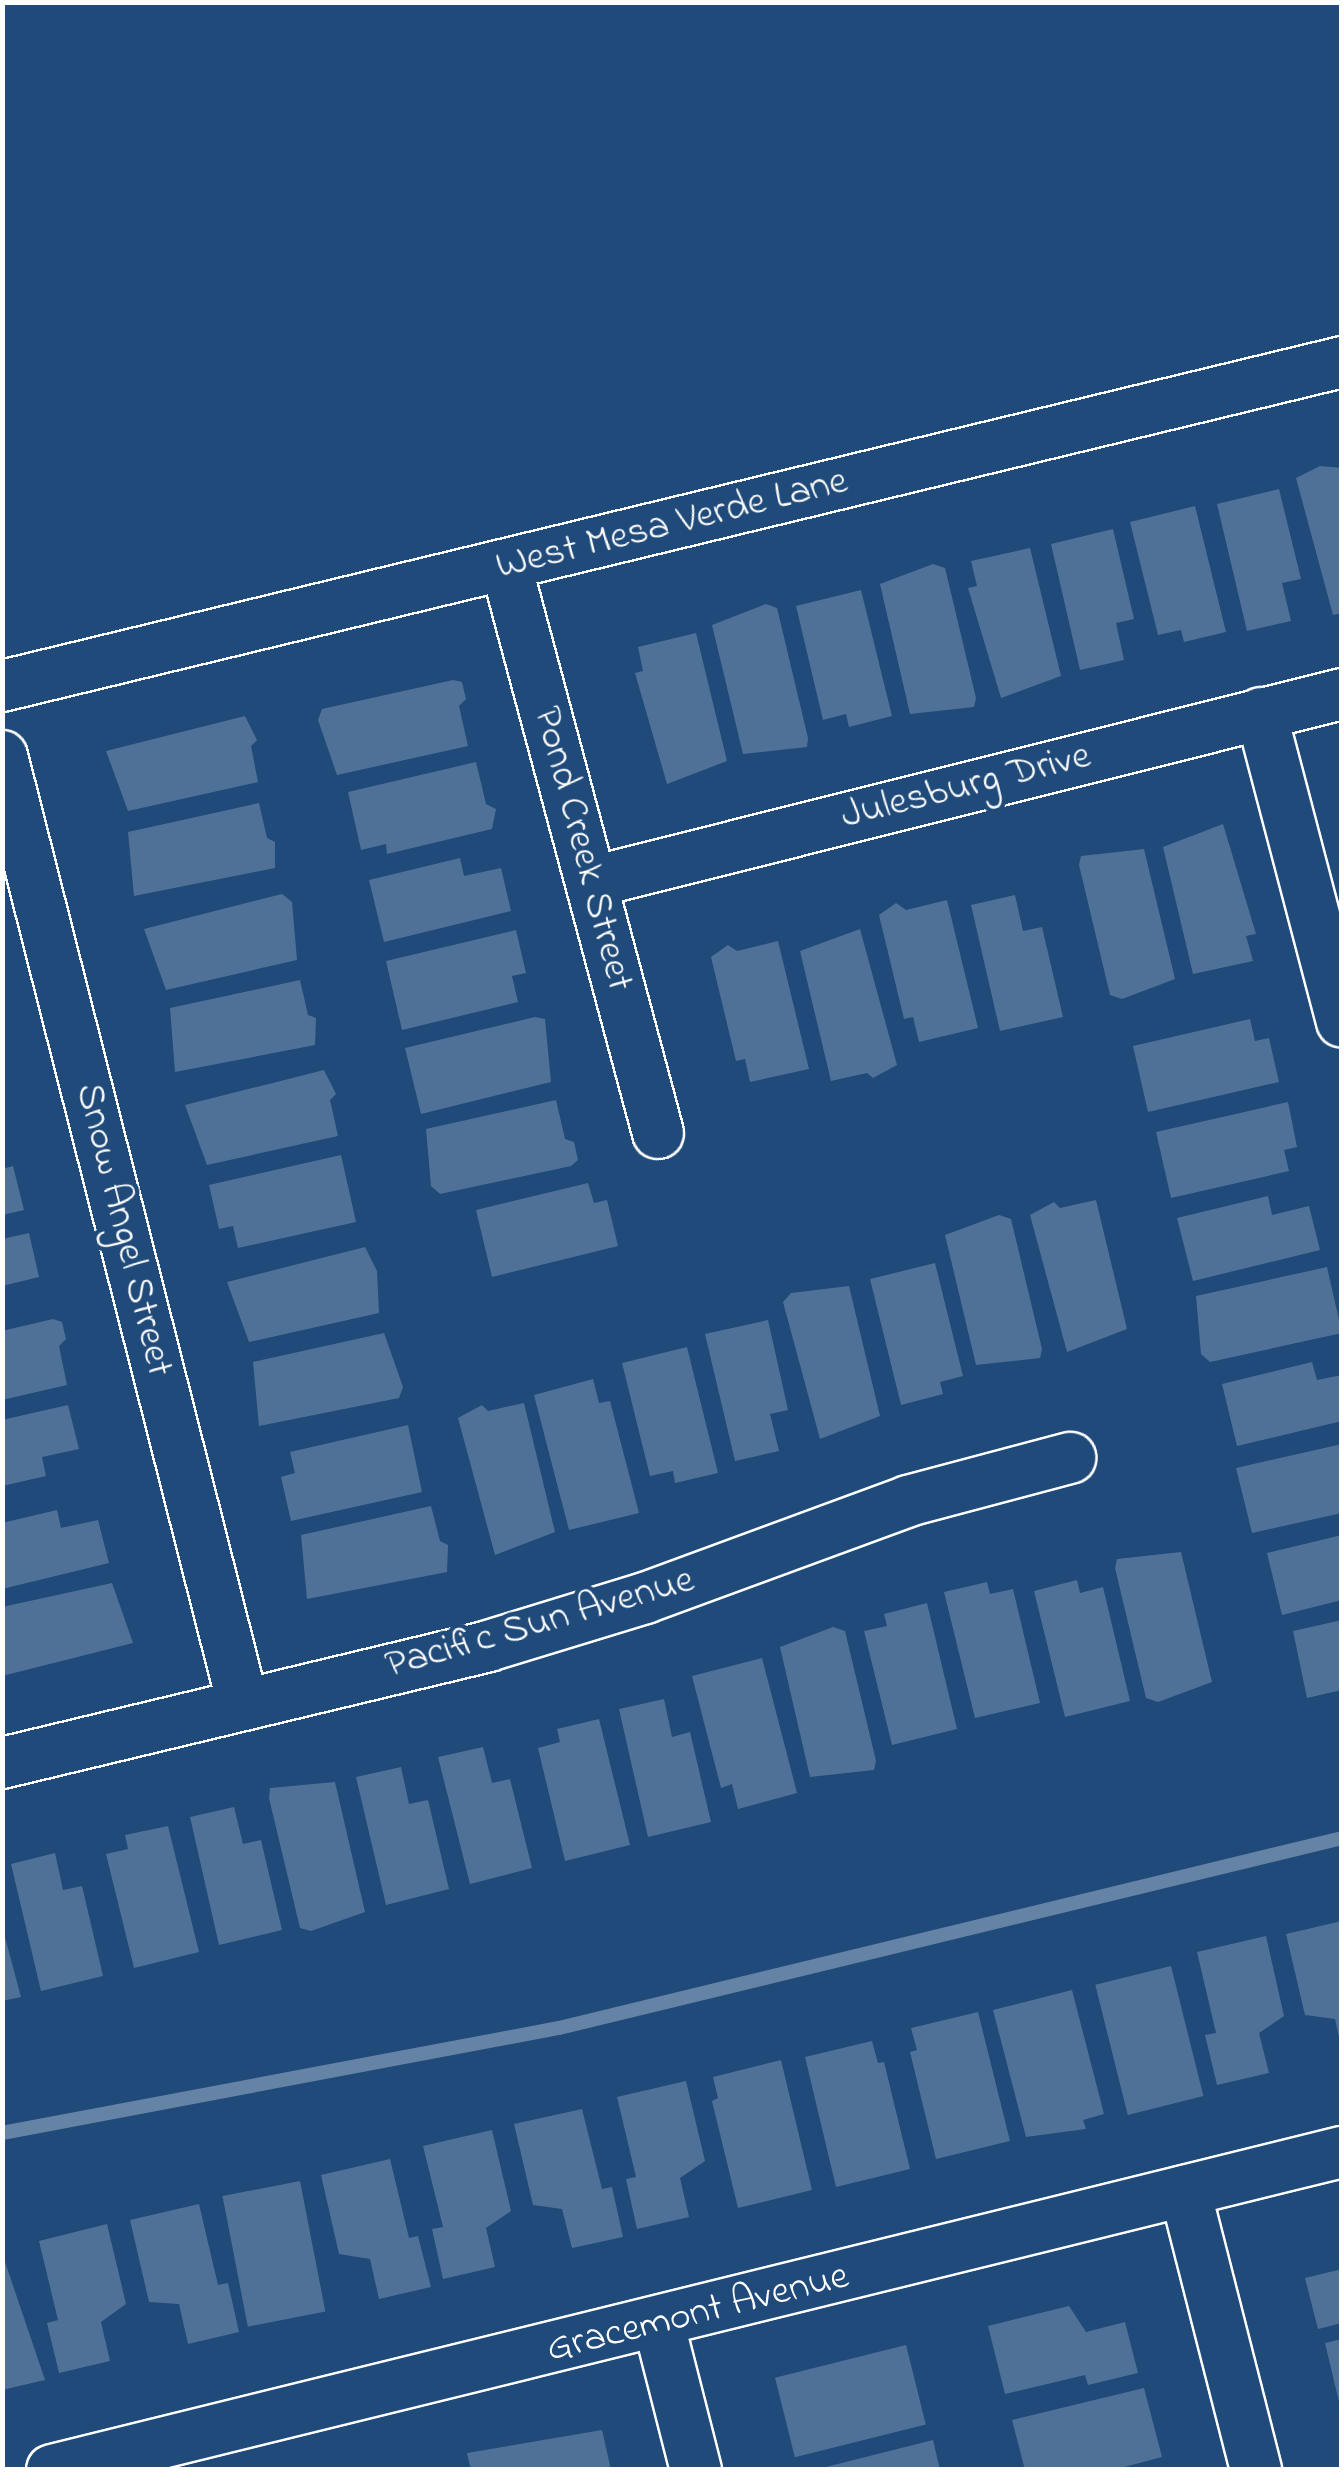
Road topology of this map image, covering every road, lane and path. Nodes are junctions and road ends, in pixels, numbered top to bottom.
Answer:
1 (1342, 362) edge
2 (506, 566) junction
3 (2, 686) edge
4 (1342, 694) edge
5 (1261, 712) junction
6 (2, 756) edge
7 (592, 882) junction
8 (1342, 1022) edge
9 (658, 1133) dead end
10 (1070, 1458) dead end
11 (243, 1704) junction
12 (2, 1763) edge
13 (1342, 2152) edge
14 (1185, 2191) junction
15 (659, 2325) junction
16 (144, 2458) edge
17 (52, 2470) edge
18 (696, 2470) edge
19 (1256, 2470) edge

1 - 2 street, West Mesa Verde Lane
2 - 3 street, West Mesa Verde Lane
2 - 7 street, Pond Creek Street
4 - 5 street, Julesburg Drive
5 - 7 street, Julesburg Drive
5 - 8 street
6 - 11 street, Snow Angel Street
7 - 9 street, Pond Creek Street
10 - 11 street, Pacific Sun Avenue
11 - 12 street, Pacific Sun Avenue
13 - 14 street, Gracemont Avenue
14 - 15 street, Gracemont Avenue
14 - 19 street
15 - 16 street, Gracemont Avenue
15 - 18 street
16 - 17 street, Gracemont Avenue

